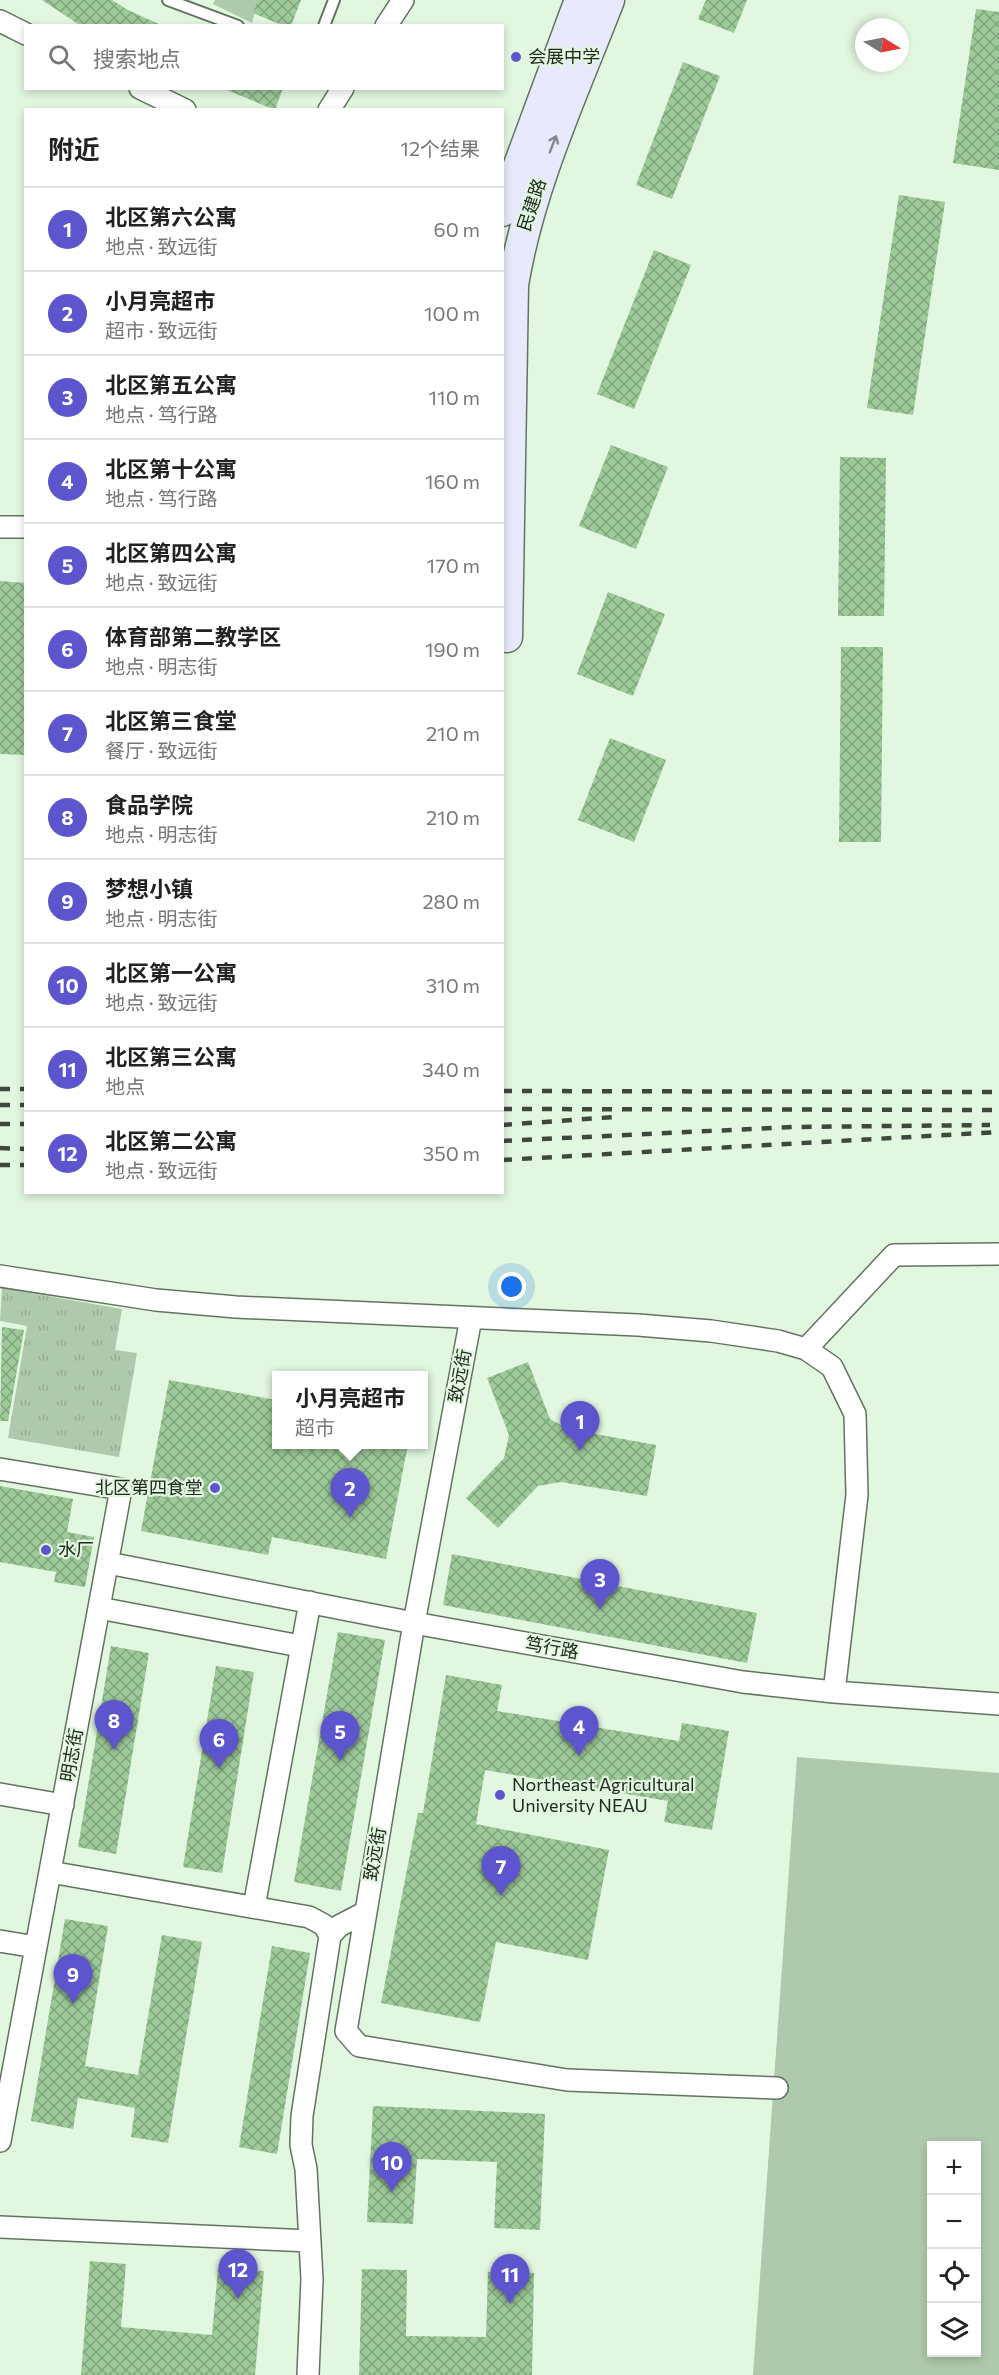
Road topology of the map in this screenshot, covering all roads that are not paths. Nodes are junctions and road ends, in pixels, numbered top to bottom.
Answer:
1 (168, 0) edge
2 (204, 0) edge
3 (334, 0) edge
4 (403, 0) edge
5 (579, 0) edge
6 (609, 0) edge
7 (200, 12) junction
8 (0, 21) edge
9 (233, 24) edge
10 (325, 24) edge
11 (387, 24) edge
12 (24, 33) edge
13 (144, 90) edge
14 (342, 90) edge
15 (181, 108) edge
16 (330, 108) edge
17 (504, 206) edge
18 (511, 240) edge
19 (0, 527) edge
20 (24, 527) edge
21 (506, 543) edge
22 (507, 638) dead end
23 (999, 1254) edge
24 (0, 1276) edge
25 (471, 1318) junction
26 (806, 1349) junction
27 (0, 1469) edge
28 (108, 1563) junction
29 (310, 1602) junction
30 (99, 1608) junction
31 (414, 1623) junction
32 (300, 1646) junction
33 (834, 1692) junction
34 (999, 1704) edge
35 (0, 1794) edge
36 (63, 1805) junction
37 (50, 1872) junction
38 (254, 1907) junction
39 (366, 1912) junction
40 (330, 1936) junction
41 (0, 1941) edge
42 (36, 1947) junction
43 (777, 2088) dead end
44 (0, 2142) edge
45 (0, 2228) edge
46 (310, 2241) junction
47 (308, 2375) edge

1 - 7 lane
2 - 7 lane
3 - 10 lane
4 - 11 street
5 - 17 street, 民建路
18 -> 6 street, 民建路
7 - 9 lane
8 - 12 street
13 - 15 street
14 - 16 street
18 - 21 street, 民建路
19 - 20 street
21 - 22 street, 民建路
23 - 26 street
24 - 25 street
25 - 26 street
25 - 31 street, 致远街
26 - 33 street
27 - 28 street, 明志街
28 - 29 street, 笃行路
28 - 30 street, 明志街
29 - 31 street, 笃行路
29 - 32 street
30 - 32 street
30 - 36 street, 明志街
31 - 33 street, 笃行路
31 - 39 street, 致远街
32 - 38 street
33 - 34 street, 笃行路
35 - 36 street
36 - 37 street, 明志街
37 - 38 street
37 - 42 street, 明志街
38 - 40 street
39 - 40 street
39 - 43 street, 致远街
40 - 46 street
41 - 42 street
42 - 44 street, 明志街
45 - 46 street
46 - 47 street

